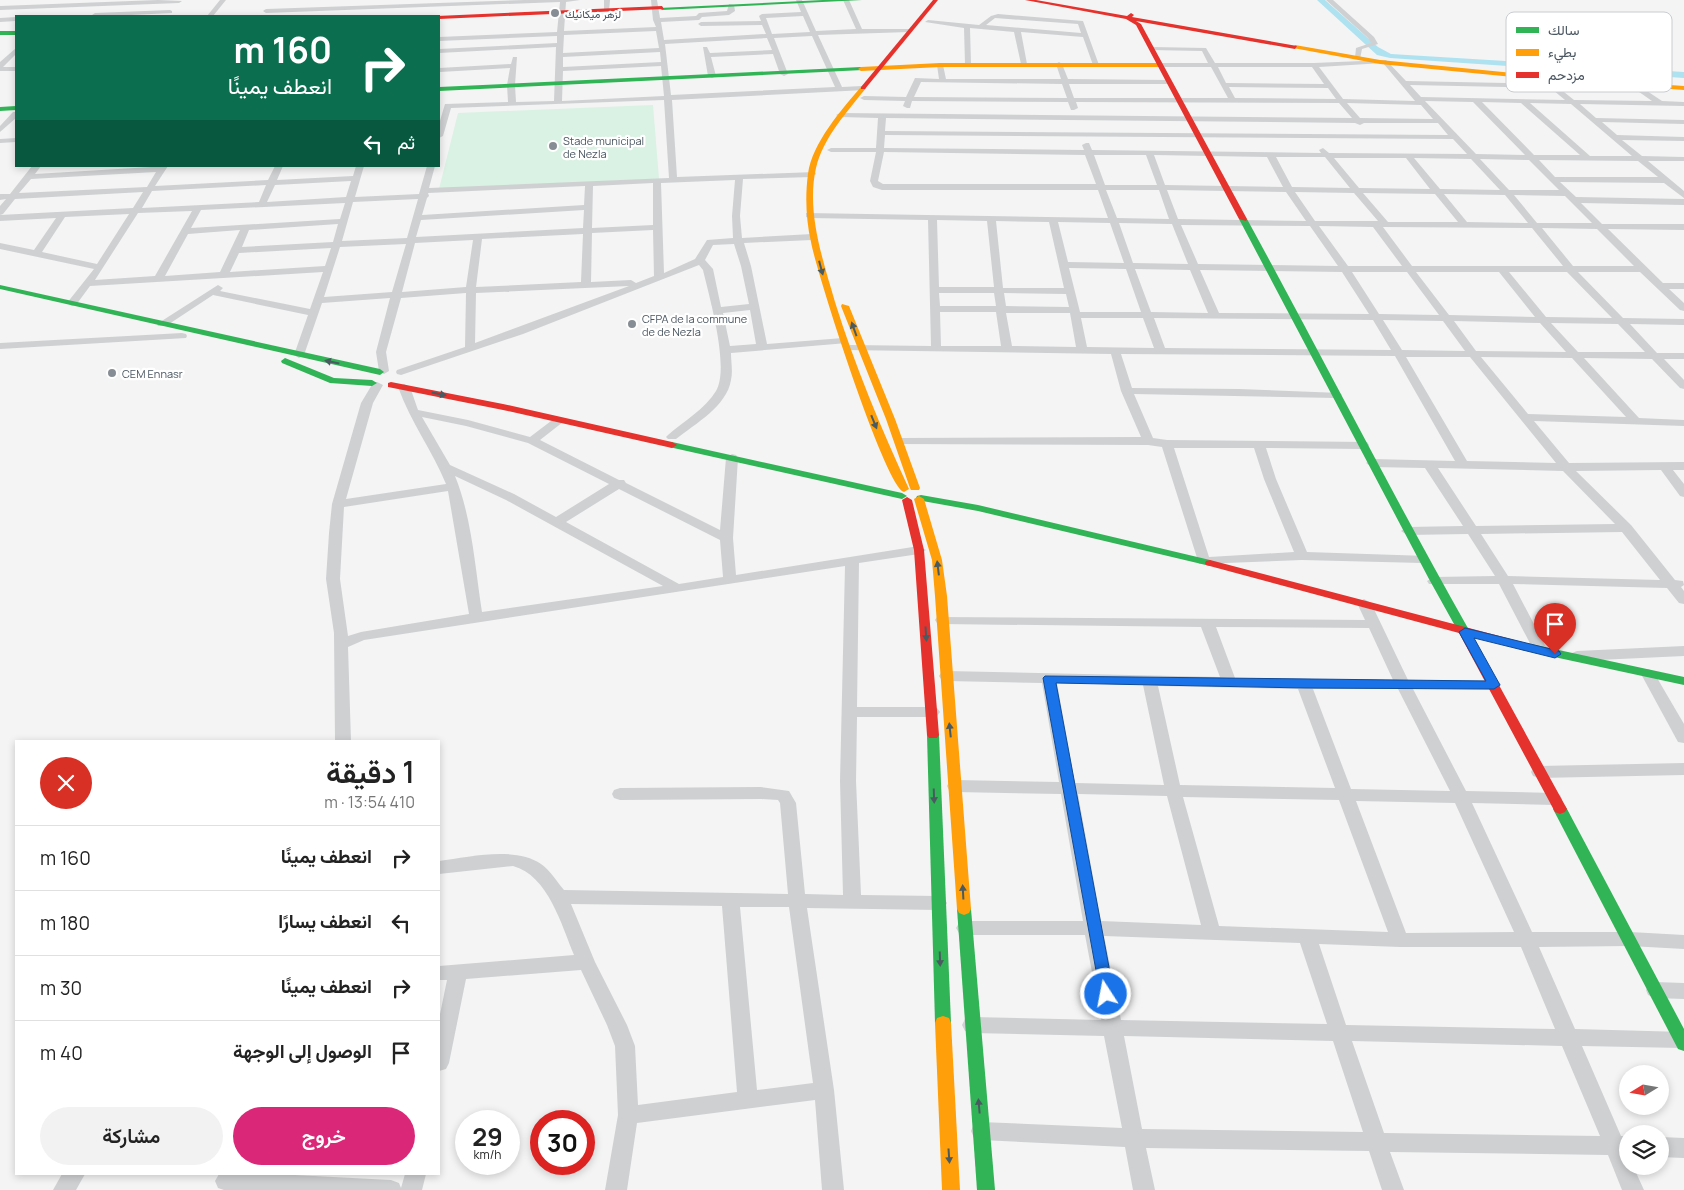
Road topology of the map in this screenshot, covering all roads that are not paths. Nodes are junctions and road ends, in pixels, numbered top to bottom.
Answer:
1 (17, 0) edge
2 (67, 0) edge
3 (223, 0) edge
4 (336, 0) edge
5 (375, 0) edge
6 (577, 0) edge
7 (846, 0) edge
8 (860, 0) edge
9 (936, 0) edge
10 (945, 0) edge
11 (1027, 0) edge
12 (1047, 0) edge
13 (1329, 0) edge
14 (139, 1) edge
15 (180, 1) edge
16 (800, 1) edge
17 (460, 2) edge
18 (105, 4) junction
19 (563, 4) edge
20 (61, 5) junction
21 (607, 5) edge
22 (731, 5) junction
23 (417, 6) edge
24 (0, 8) edge
25 (9, 8) junction
26 (372, 8) junction
27 (331, 9) junction
28 (655, 9) edge
29 (266, 11) edge
30 (168, 14) edge
31 (804, 14) junction
32 (51, 15) edge
33 (94, 15) edge
34 (211, 15) edge
35 (368, 15) edge
36 (456, 16) junction
37 (440, 17) edge
38 (15, 19) edge
39 (1137, 19) junction
40 (0, 20) edge
41 (700, 21) junction
42 (928, 22) junction
43 (764, 23) junction
44 (967, 26) junction
45 (980, 27) junction
46 (1017, 29) junction
47 (658, 30) junction
48 (909, 30) junction
49 (860, 31) junction
50 (15, 33) edge
51 (0, 34) edge
52 (561, 34) junction
53 (814, 34) junction
54 (1086, 35) junction
55 (770, 37) junction
56 (440, 39) edge
57 (703, 40) junction
58 (610, 42) junction
59 (561, 45) junction
60 (662, 46) junction
61 (516, 47) junction
62 (1152, 48) junction
63 (15, 51) edge
64 (441, 51) edge
65 (776, 52) junction
66 (1360, 54) junction
67 (561, 55) junction
68 (707, 55) junction
69 (1383, 62) junction
70 (664, 64) junction
71 (968, 64) junction
72 (1024, 64) junction
73 (1059, 64) junction
74 (1160, 64) junction
75 (1212, 64) junction
76 (1262, 64) junction
77 (1314, 64) junction
78 (940, 65) junction
79 (1096, 65) junction
80 (514, 66) junction
81 (927, 66) junction
82 (0, 68) edge
83 (885, 68) junction
84 (15, 69) edge
85 (560, 69) junction
86 (831, 71) junction
87 (440, 72) edge
88 (1266, 72) dead end
89 (1506, 72) edge
90 (784, 74) junction
91 (1494, 74) junction
92 (1506, 75) edge
93 (712, 76) junction
94 (665, 78) junction
95 (1271, 79) dead end
96 (918, 80) junction
97 (943, 81) junction
98 (1065, 81) junction
99 (1168, 82) junction
100 (560, 83) junction
101 (1404, 84) junction
102 (512, 85) junction
103 (1225, 85) junction
104 (1506, 85) joint
105 (1276, 86) junction
106 (1330, 86) junction
107 (440, 89) edge
108 (839, 89) junction
109 (1513, 92) edge
110 (1560, 92) edge
111 (1644, 92) edge
112 (863, 93) junction
113 (668, 98) junction
114 (909, 99) junction
115 (984, 100) junction
116 (1072, 100) junction
117 (1475, 100) junction
118 (1178, 101) junction
119 (1233, 101) junction
120 (1341, 101) junction
121 (1419, 101) junction
122 (1524, 102) junction
123 (558, 103) junction
124 (1573, 103) junction
125 (512, 104) junction
126 (1660, 104) junction
127 (1684, 104) edge
128 (440, 106) edge
129 (448, 106) junction
130 (0, 108) edge
131 (15, 108) edge
132 (15, 115) edge
133 (846, 115) junction
134 (882, 116) junction
135 (904, 116) junction
136 (989, 117) junction
137 (1076, 117) junction
138 (1189, 118) junction
139 (1357, 120) junction
140 (1595, 120) junction
141 (1439, 121) junction
142 (1684, 122) edge
143 (0, 130) edge
144 (440, 133) edge
145 (882, 133) junction
146 (990, 134) junction
147 (1082, 134) junction
148 (1198, 135) junction
149 (1315, 136) junction
150 (1454, 137) junction
151 (1616, 137) junction
152 (1684, 139) edge
153 (15, 140) edge
154 (0, 141) edge
155 (1380, 146) junction
156 (831, 150) junction
157 (880, 150) junction
158 (993, 152) junction
159 (1088, 153) junction
160 (1149, 153) junction
161 (1208, 154) junction
162 (1270, 154) junction
163 (1327, 155) junction
164 (1408, 156) junction
165 (1474, 157) junction
166 (1531, 157) junction
167 (1588, 158) junction
168 (1640, 158) junction
169 (1684, 159) edge
170 (36, 167) edge
171 (279, 167) edge
172 (360, 167) edge
173 (431, 167) edge
174 (163, 168) edge
175 (95, 173) junction
176 (812, 174) junction
177 (29, 177) junction
178 (356, 178) junction
179 (739, 178) junction
180 (1552, 179) junction
181 (673, 180) junction
182 (1666, 180) junction
183 (657, 181) junction
184 (272, 183) junction
185 (589, 184) junction
186 (1099, 187) junction
187 (1161, 187) junction
188 (150, 189) junction
189 (1226, 189) junction
190 (1289, 190) junction
191 (1358, 190) junction
192 (1435, 190) junction
193 (1506, 191) junction
194 (80, 193) junction
195 (425, 193) junction
196 (1567, 193) junction
197 (1684, 195) edge
198 (13, 196) junction
199 (0, 197) edge
200 (351, 199) junction
201 (1575, 200) junction
202 (1684, 202) edge
203 (262, 204) junction
204 (198, 208) junction
205 (588, 208) junction
206 (0, 212) edge
207 (133, 212) junction
208 (62, 215) junction
209 (809, 215) junction
210 (821, 216) junction
211 (0, 218) edge
212 (418, 218) junction
213 (932, 218) junction
214 (991, 219) junction
215 (1053, 220) junction
216 (344, 221) junction
217 (1112, 221) junction
218 (1175, 222) junction
219 (1244, 223) junction
220 (1312, 223) junction
221 (1379, 223) junction
222 (1464, 224) junction
223 (1535, 224) junction
224 (1601, 226) junction
225 (246, 227) junction
226 (659, 227) junction
227 (1684, 227) edge
228 (185, 231) junction
229 (588, 231) junction
230 (812, 237) junction
231 (478, 238) junction
232 (738, 240) junction
233 (410, 242) junction
234 (337, 245) junction
235 (0, 246) edge
236 (235, 250) junction
237 (36, 254) junction
238 (700, 261) junction
239 (1063, 265) junction
240 (100, 267) junction
241 (1129, 268) junction
242 (1195, 268) junction
243 (1269, 268) junction
244 (329, 269) junction
245 (1345, 269) junction
246 (1410, 269) junction
247 (1502, 269) junction
248 (1642, 269) junction
249 (1571, 270) junction
250 (224, 275) junction
251 (236, 275) junction
252 (659, 277) junction
253 (158, 279) junction
254 (644, 282) junction
255 (88, 283) junction
256 (586, 285) junction
257 (1662, 286) junction
258 (1684, 286) edge
259 (0, 287) edge
260 (471, 290) junction
261 (934, 290) junction
262 (999, 290) junction
263 (1070, 291) junction
264 (212, 292) junction
265 (396, 295) junction
266 (0, 296) edge
267 (317, 300) junction
268 (72, 303) junction
269 (753, 307) junction
270 (1684, 308) edge
271 (935, 309) junction
272 (717, 310) junction
273 (1001, 310) junction
274 (313, 313) junction
275 (1076, 313) junction
276 (1146, 316) junction
277 (1215, 316) junction
278 (1296, 316) junction
279 (1376, 317) junction
280 (1447, 318) junction
281 (1543, 320) junction
282 (1620, 321) junction
283 (1684, 322) edge
284 (162, 324) junction
285 (182, 336) junction
286 (844, 344) junction
287 (0, 346) edge
288 (762, 347) junction
289 (860, 348) junction
290 (936, 348) junction
291 (470, 349) junction
292 (1007, 349) junction
293 (1082, 349) junction
294 (725, 350) junction
295 (1115, 350) junction
296 (1160, 350) junction
297 (1315, 352) junction
298 (1398, 352) junction
299 (1472, 353) junction
300 (1575, 354) junction
301 (299, 355) junction
302 (1656, 355) junction
303 (1684, 356) edge
304 (378, 378) junction
305 (400, 380) junction
306 (1684, 386) edge
307 (1127, 391) junction
308 (1336, 395) junction
309 (413, 412) junction
310 (1526, 418) junction
311 (559, 420) junction
312 (1636, 421) junction
313 (1684, 423) edge
314 (672, 437) junction
315 (532, 441) junction
316 (1148, 441) junction
317 (901, 442) junction
318 (1167, 444) junction
319 (1259, 444) junction
320 (1363, 445) junction
321 (732, 458) junction
322 (1372, 463) junction
323 (1429, 464) junction
324 (1463, 464) junction
325 (1664, 466) junction
326 (1684, 466) edge
327 (445, 467) junction
328 (1566, 467) junction
329 (620, 483) junction
330 (453, 487) junction
331 (1684, 493) edge
332 (911, 494) junction
333 (338, 504) junction
334 (557, 522) junction
335 (1626, 528) junction
336 (1471, 529) junction
337 (1407, 530) junction
338 (726, 538) junction
339 (919, 550) junction
340 (1302, 556) junction
341 (1422, 559) junction
342 (852, 560) junction
343 (1204, 561) junction
344 (730, 580) junction
345 (1504, 580) junction
346 (1434, 581) junction
347 (1678, 584) edge
348 (677, 588) junction
349 (1684, 600) edge
350 (1364, 603) junction
351 (476, 617) junction
352 (942, 620) junction
353 (1208, 623) junction
354 (1375, 624) junction
355 (1465, 632) junction
356 (341, 639) junction
357 (1684, 650) edge
358 (1541, 652) junction
359 (1569, 657) junction
360 (1648, 674) junction
361 (946, 676) junction
362 (1049, 678) junction
363 (1149, 680) junction
364 (1684, 681) edge
365 (1229, 682) junction
366 (1304, 684) junction
367 (1402, 685) junction
368 (1494, 685) junction
369 (850, 712) junction
370 (932, 712) junction
371 (1684, 738) edge
372 (343, 740) edge
373 (1684, 769) edge
374 (1540, 772) junction
375 (955, 786) junction
376 (1067, 787) junction
377 (1173, 789) junction
378 (620, 794) dead end
379 (1347, 795) junction
380 (1461, 797) junction
381 (1554, 799) junction
382 (440, 867) edge
383 (559, 897) junction
384 (730, 899) junction
385 (797, 900) junction
386 (852, 902) junction
387 (938, 903) junction
388 (965, 928) junction
389 (1093, 928) junction
390 (1212, 933) junction
391 (1307, 937) junction
392 (1400, 940) junction
393 (1527, 940) junction
394 (1630, 940) junction
395 (1684, 942) edge
396 (586, 962) junction
397 (458, 973) junction
398 (440, 974) edge
399 (1655, 990) junction
400 (1684, 992) edge
401 (972, 1025) junction
402 (1113, 1027) junction
403 (1341, 1034) junction
404 (1569, 1039) junction
405 (1683, 1042) edge
406 (440, 1058) edge
407 (824, 1090) junction
408 (748, 1099) junction
409 (628, 1115) junction
410 (981, 1131) junction
411 (1135, 1138) junction
412 (1619, 1142) edge
413 (1379, 1143) junction
414 (1619, 1146) edge
415 (1669, 1148) edge
416 (1684, 1148) edge
417 (73, 1175) edge
418 (415, 1175) edge
419 (1629, 1175) edge
420 (225, 1181) edge
421 (64, 1190) edge
422 (391, 1190) edge
423 (411, 1190) edge
424 (616, 1190) edge
425 (833, 1190) edge
426 (952, 1190) edge
427 (986, 1190) edge
428 (1144, 1190) edge
429 (1393, 1190) edge
430 (1633, 1190) edge

1 - 25 street
2 - 20 street
3 - 34 street
4 - 27 street
5 - 26 street
6 - 19 street
7 - 8 street
7 - 16 street
7 - 49 street
9 - 48 street
10 - 42 street
11 - 39 street
12 - 39 street
13 - 66 street
14 - 15 street
14 - 18 street
15 - 30 street
16 - 22 street
16 - 31 street
17 - 19 street
17 - 23 street
17 - 36 street
18 - 20 street
18 - 33 street
19 - 21 street
19 - 36 street
19 - 52 street
20 - 25 street
20 - 32 street
21 - 28 street
22 - 28 street
22 - 41 street
23 - 26 street
24 - 25 street
26 - 27 street
26 - 35 street
27 - 29 street
28 - 41 street
28 - 47 street
30 - 33 street
31 - 43 street
31 - 53 street
36 - 37 street
38 - 40 street
39 - 62 street
39 - 66 street
41 - 43 street
41 - 57 street
42 - 44 street
42 - 83 street
43 - 55 street
44 - 45 street
44 - 71 street
45 - 46 street
45 - 54 street
46 - 54 street
46 - 72 street
47 - 58 street
47 - 60 street
48 - 49 street
48 - 83 street
49 - 53 street
50 - 51 street
52 - 56 street
52 - 58 street
52 - 59 street
53 - 55 street
53 - 86 street
54 - 79 street
55 - 57 street
55 - 65 street
57 - 60 street
57 - 68 street
58 - 60 street
58 - 67 street
59 - 61 street
59 - 67 street
60 - 70 street
61 - 64 street
61 - 80 street
62 - 74 street
62 - 75 street
63 - 82 street
65 - 68 street
65 - 90 street
66 - 69 street
66 - 89 street
67 - 85 street
68 - 93 street
69 - 77 street
69 - 91 street
69 - 101 street
70 - 85 street
70 - 94 street
71 - 72 street
71 - 78 street
72 - 73 street
73 - 79 street
73 - 98 street
74 - 75 street
74 - 79 street
74 - 99 street
75 - 76 street
75 - 103 street
76 - 77 street
76 - 88 street
77 - 106 street
78 - 81 street
78 - 97 street
80 - 87 street
80 - 102 street
81 - 83 street
81 - 96 street
82 - 84 street
83 - 86 street
83 - 112 street
85 - 100 street
86 - 90 street
86 - 108 street
90 - 93 street
91 - 92 street
91 - 104 street
93 - 94 street
94 - 100 street
94 - 113 street
95 - 105 street
96 - 97 street
96 - 114 street
97 - 98 street
98 - 99 street
98 - 116 street
99 - 118 street
100 - 102 street
100 - 123 street
101 - 104 street
101 - 121 street
102 - 107 street
102 - 125 street
103 - 105 street
103 - 119 street
105 - 106 street
106 - 120 street
108 - 112 street
108 - 113 street
109 - 122 street
110 - 124 street
111 - 126 street
112 - 114 street
112 - 133 street
113 - 123 street
113 - 181 street
114 - 115 street
114 - 135 street
115 - 116 street
115 - 136 street
116 - 118 street
116 - 137 street
117 - 121 street
117 - 122 street
117 - 166 street
118 - 119 street
118 - 138 street
119 - 120 street
120 - 121 street
120 - 139 street
121 - 141 street
122 - 124 street
122 - 167 street
123 - 125 street
124 - 126 street
124 - 140 street
125 - 129 street
126 - 127 street
126 - 142 street
128 - 129 street
129 - 144 street
130 - 131 street
132 - 143 street
133 - 134 street
133 - 156 street
133 - 176 street
134 - 135 street
134 - 145 street
135 - 136 street
136 - 137 street
136 - 146 street
137 - 138 street
137 - 147 street
138 - 139 street
138 - 148 street
139 - 141 street
139 - 155 street
140 - 142 street
140 - 151 street
141 - 150 street
145 - 146 street
145 - 157 street
146 - 147 street
146 - 158 street
147 - 148 street
147 - 159 street
148 - 149 street
148 - 161 street
149 - 155 street
149 - 163 street
150 - 155 street
150 - 165 street
151 - 152 street
151 - 168 street
153 - 154 street
155 - 163 street
155 - 164 street
156 - 157 street
156 - 210 street
157 - 158 street
157 - 186 street
158 - 159 street
159 - 160 street
159 - 186 street
160 - 161 street
160 - 187 street
161 - 162 street
161 - 189 street
162 - 163 street
162 - 190 street
163 - 191 street
164 - 165 street
164 - 192 street
165 - 166 street
165 - 193 street
166 - 167 street
166 - 180 street
167 - 168 street
168 - 169 street
168 - 182 street
170 - 177 street
171 - 184 street
172 - 178 street
173 - 195 street
174 - 175 street
174 - 188 street
175 - 177 street
175 - 194 street
176 - 179 street
176 - 209 street
177 - 198 street
178 - 184 street
178 - 200 street
179 - 181 street
179 - 232 street
180 - 182 street
180 - 196 street
181 - 183 street
182 - 197 street
183 - 185 street
183 - 226 street
184 - 188 street
184 - 203 street
185 - 195 street
185 - 205 street
186 - 187 street
186 - 217 street
187 - 189 street
187 - 218 street
188 - 194 street
188 - 207 street
189 - 190 street
189 - 219 street
190 - 191 street
190 - 220 street
191 - 192 street
191 - 221 street
192 - 193 street
192 - 222 street
193 - 196 street
193 - 223 street
194 - 198 street
195 - 200 street
195 - 212 street
196 - 201 street
198 - 199 street
198 - 206 street
200 - 203 street
200 - 216 street
201 - 202 street
201 - 224 street
203 - 204 street
204 - 207 street
204 - 228 street
205 - 212 street
205 - 229 street
207 - 208 street
207 - 240 street
208 - 211 street
208 - 237 street
209 - 210 street
209 - 230 street
210 - 213 street
289 -> 210 street
212 - 233 street
213 - 214 street
213 - 261 street
214 - 215 street
214 - 262 street
215 - 217 street
215 - 239 street
216 - 225 street
216 - 234 street
217 - 218 street
217 - 241 street
218 - 219 street
218 - 242 street
219 - 220 street
219 - 243 street
220 - 221 street
220 - 245 street
221 - 222 street
221 - 246 street
222 - 223 street
223 - 224 street
223 - 249 street
224 - 227 street
224 - 248 street
225 - 228 street
225 - 236 street
226 - 229 street
226 - 252 street
228 - 253 street
229 - 231 street
229 - 256 street
230 - 232 street
230 -> 286 street
231 - 233 street
231 - 260 street
232 - 238 street
232 - 269 street
233 - 234 street
233 - 265 street
234 - 236 street
234 - 244 street
235 - 237 street
236 - 250 street
237 - 240 street
238 - 252 street
238 - 272 street
239 - 241 street
239 - 263 street
240 - 255 street
241 - 242 street
241 - 276 street
242 - 243 street
242 - 277 street
243 - 245 street
243 - 278 street
244 - 251 street
244 - 267 street
245 - 246 street
245 - 279 street
246 - 247 street
246 - 280 street
247 - 249 street
247 - 281 street
248 - 249 street
248 - 257 street
249 - 282 street
250 - 251 street
250 - 253 street
251 - 264 street
252 - 254 street
253 - 255 street
254 - 256 street
254 - 291 street
255 - 268 street
256 - 260 street
257 - 258 street
257 - 270 street
259 - 268 street
260 - 265 street
260 - 291 street
261 - 262 street
261 - 271 street
262 - 263 street
262 - 273 street
263 - 275 street
264 - 274 street
264 - 284 street
265 - 267 street
265 - 304 street
266 - 285 street
267 - 274 street
268 - 284 street
269 - 272 street
269 - 288 street
271 - 273 street
271 - 290 street
272 - 294 street
273 - 275 street
273 - 292 street
274 - 301 street
275 - 276 street
275 - 293 street
276 - 277 street
276 - 296 street
277 - 278 street
278 - 279 street
278 - 297 street
279 - 280 street
279 - 298 street
280 - 281 street
280 - 299 street
281 - 282 street
281 - 300 street
282 - 283 street
282 - 302 street
284 - 301 street
285 - 287 street
285 - 304 street
286 - 288 street
286 - 289 street
286 -> 332 street
288 - 294 street
289 - 290 street
289 - 317 street
290 - 292 street
291 - 305 street
292 - 293 street
293 - 295 street
294 - 314 street
295 - 296 street
295 - 307 street
296 - 297 street
297 - 298 street
297 - 308 street
298 - 299 street
298 - 324 street
299 - 300 street
299 - 310 street
300 - 302 street
300 - 312 street
304 -> 301 street
302 - 303 street
302 - 306 street
304 - 305 street
304 - 305 street
304 - 333 street
305 - 309 street
305 -> 311 street
305 - 314 street
307 - 308 street
307 - 316 street
308 - 320 street
309 - 315 street
309 - 327 street
310 - 312 street
310 - 328 street
311 - 315 street
311 - 321 street
312 - 313 street
314 - 332 street
315 - 329 street
316 - 317 street
316 - 318 street
317 - 332 street
318 - 319 street
318 - 343 street
319 - 320 street
319 - 340 street
320 - 322 street
321 - 332 street
321 - 338 street
322 - 323 street
322 - 337 street
323 - 324 street
323 - 336 street
324 - 328 street
325 - 326 street
325 - 328 street
325 - 331 street
327 - 330 street
327 - 334 street
328 - 335 street
329 - 334 street
329 - 338 street
330 - 333 street
330 - 351 street
332 - 339 street
332 - 343 street
352 -> 332 street
333 - 356 street
334 - 348 street
335 - 336 street
335 - 347 street
336 - 337 street
336 - 345 street
337 - 341 street
338 - 344 street
339 - 342 street
339 -> 370 street
340 - 341 street
340 - 343 street
341 - 346 street
342 - 344 street
342 - 369 street
343 - 350 street
344 - 348 street
345 - 346 street
345 - 347 street
345 - 358 street
346 - 355 street
347 - 349 street
348 - 351 street
350 - 354 street
350 - 355 street
351 - 356 street
352 - 353 street
352 - 361 street
353 - 354 street
353 - 365 street
354 - 367 street
355 - 358 street
355 - 368 street
356 - 372 street
357 - 359 street
358 - 359 street
359 - 360 street
360 - 364 street
360 - 371 street
361 - 362 street
375 -> 361 street
362 - 363 street
362 - 376 street
363 - 365 street
363 - 377 street
365 - 366 street
366 - 367 street
366 - 379 street
367 - 368 street
367 - 380 street
368 - 374 street
369 - 370 street
369 - 386 street
370 -> 387 street
373 - 374 street
374 - 381 street
375 - 376 street
388 -> 375 street
376 - 377 street
376 - 389 street
377 - 379 street
377 - 390 street
378 - 385 street
379 - 380 street
379 - 392 street
380 - 381 street
380 - 393 street
381 - 394 street
382 - 383 street
383 - 384 street
383 - 396 street
384 - 385 street
384 - 408 street
385 - 386 street
385 - 407 street
386 - 387 street
387 -> 426 street
388 - 389 street
388 - 401 street
389 - 390 street
389 - 402 street
390 - 391 street
391 - 392 street
391 - 403 street
392 - 393 street
393 - 394 street
393 - 404 street
394 - 395 street
394 - 399 street
396 - 397 street
396 - 409 street
397 - 398 street
397 - 406 street
399 - 400 street
399 - 405 street
401 - 402 street
410 -> 401 street
402 - 403 street
402 - 411 street
403 - 404 street
403 - 413 street
404 - 405 street
404 - 412 street
407 - 408 street
407 - 425 street
408 - 409 street
409 - 424 street
410 - 411 street
410 - 427 street
411 - 413 street
411 - 428 street
413 - 414 street
413 - 429 street
415 - 416 street
417 - 421 street
418 - 423 street
419 - 430 street
420 - 422 street

